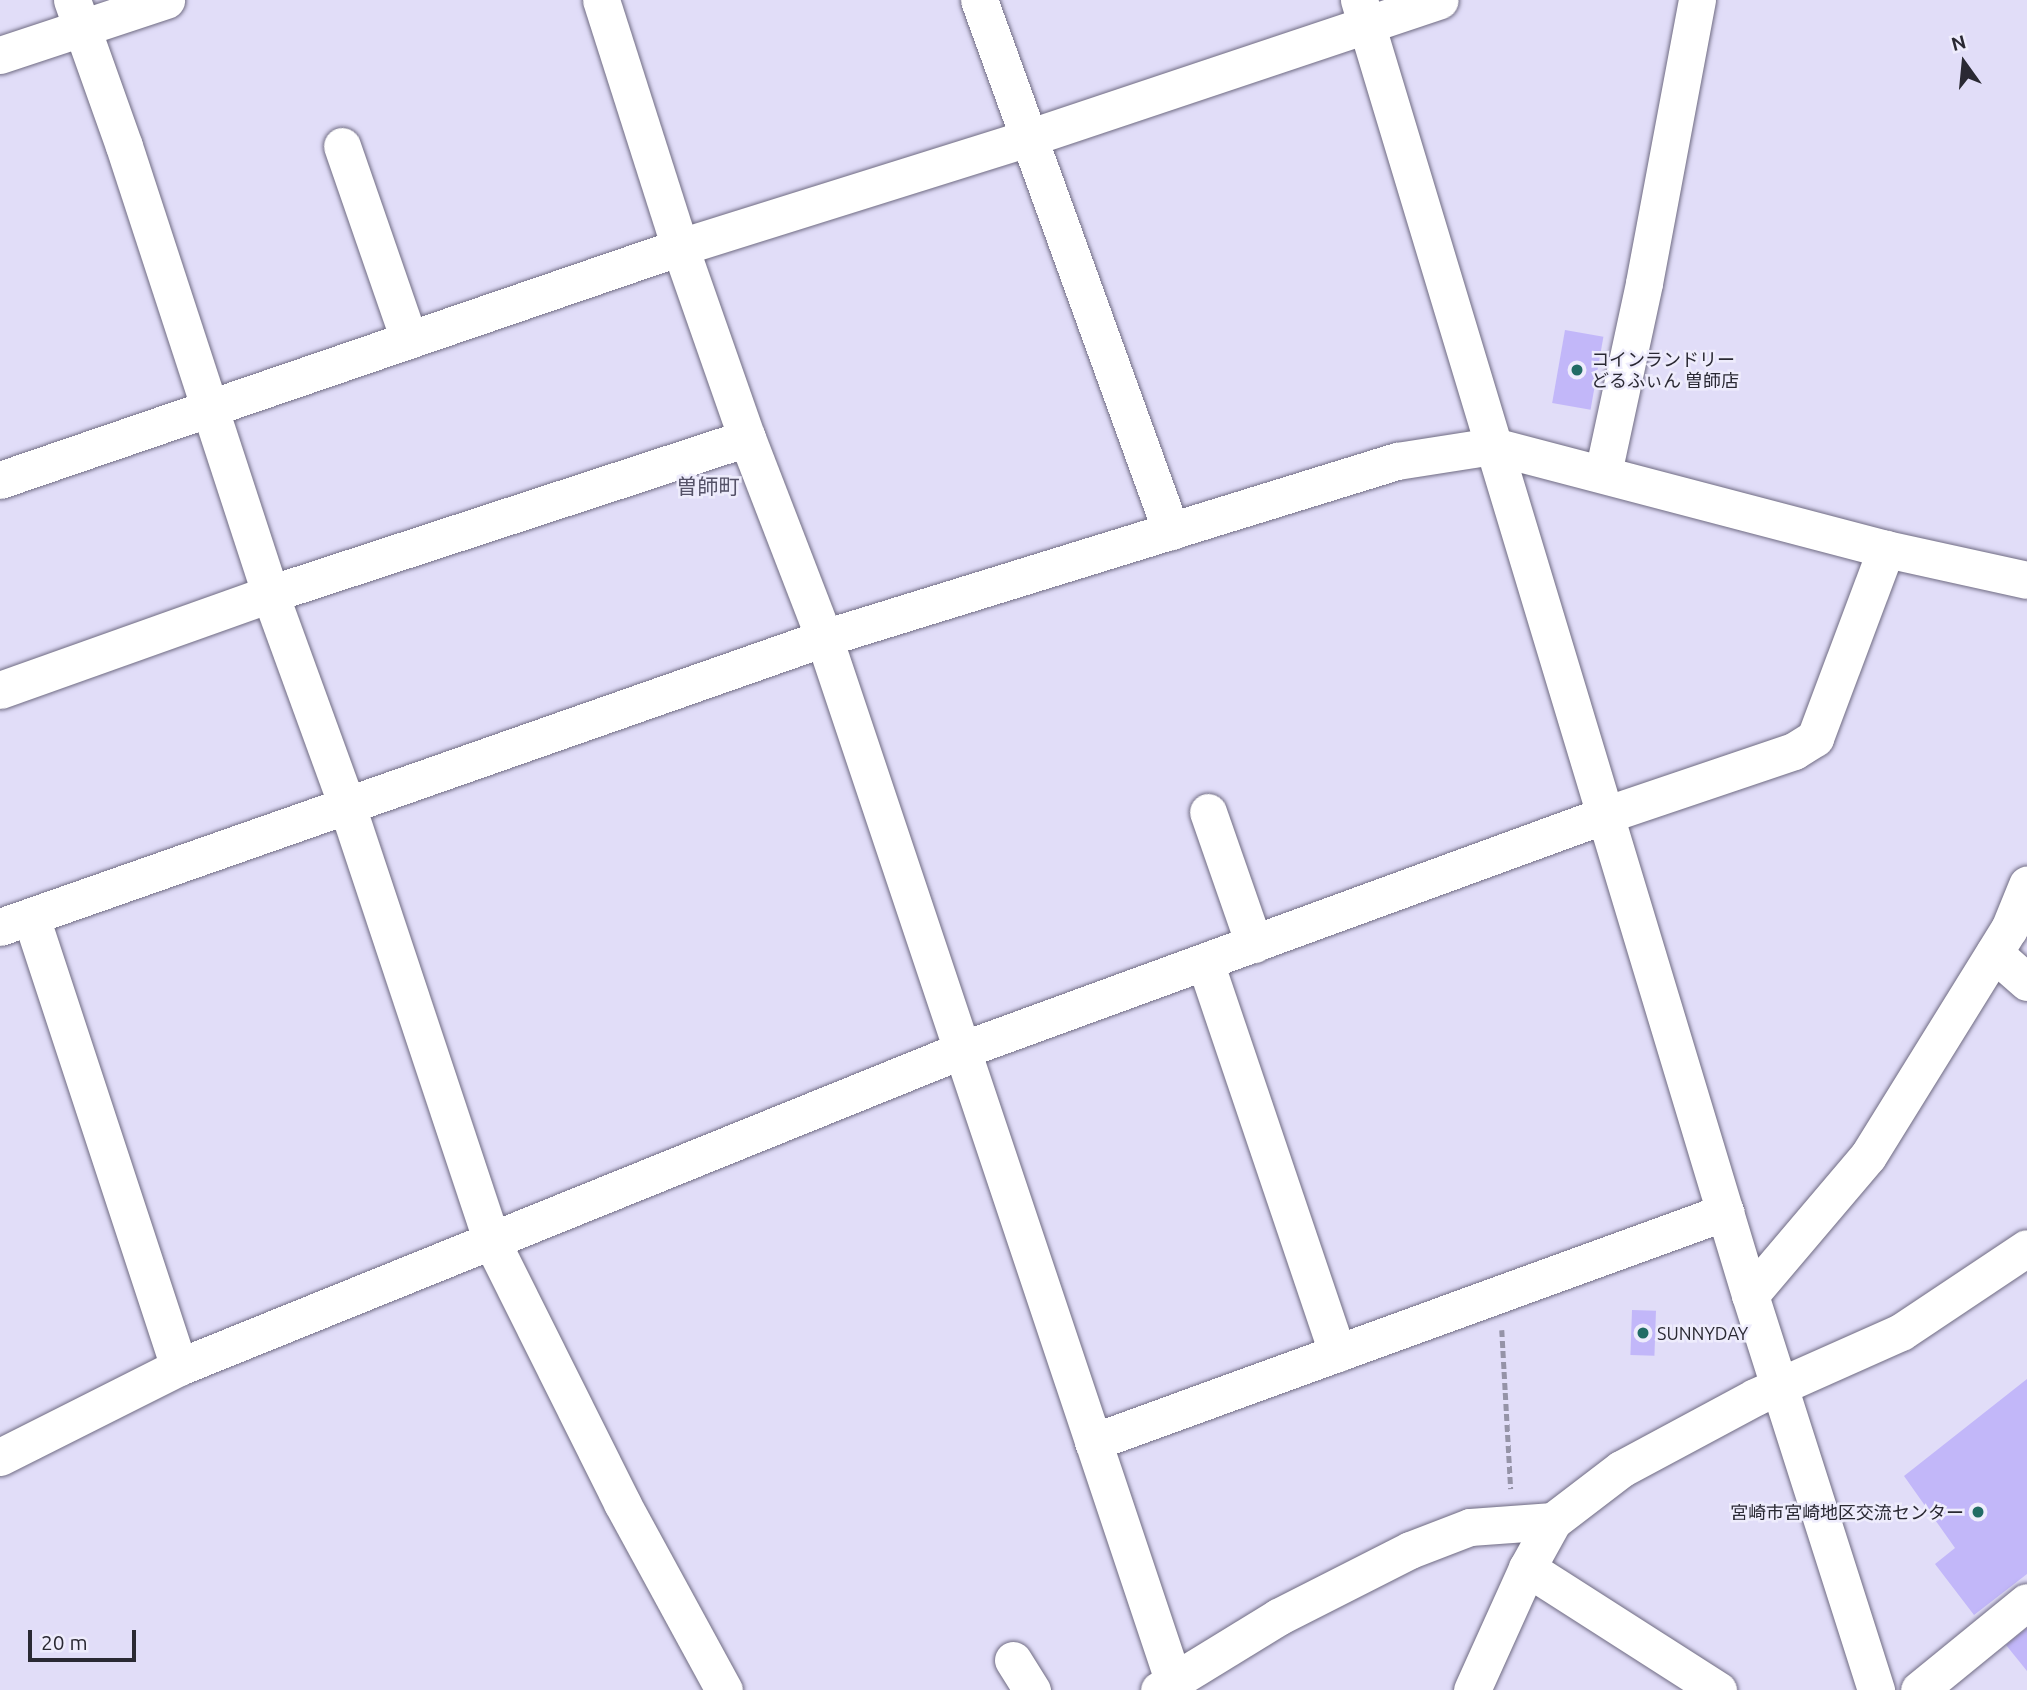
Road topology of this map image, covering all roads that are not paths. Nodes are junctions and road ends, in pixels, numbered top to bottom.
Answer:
1 (166, 0) edge
2 (601, 0) edge
3 (979, 0) edge
4 (1440, 0) edge
5 (1697, 0) edge
6 (1362, 12) edge
7 (77, 14) edge
8 (0, 55) edge
9 (1028, 138) junction
10 (342, 146) dead end
11 (680, 247) junction
12 (410, 340) junction
13 (212, 409) junction
14 (747, 438) junction
15 (1493, 446) junction
16 (1603, 473) junction
17 (0, 480) edge
18 (1171, 531) junction
19 (1886, 549) junction
20 (2027, 580) edge
21 (270, 594) junction
22 (824, 638) junction
23 (0, 690) edge
24 (347, 806) junction
25 (1208, 812) dead end
26 (1605, 816) junction
27 (2027, 885) edge
28 (15, 922) edge
29 (1254, 944) junction
30 (1993, 953) junction
31 (1205, 962) junction
32 (2027, 982) edge
33 (962, 1050) junction
34 (1726, 1212) junction
35 (492, 1242) junction
36 (2027, 1248) edge
37 (1750, 1295) junction
38 (1337, 1353) junction
39 (179, 1367) junction
40 (1781, 1386) junction
41 (1093, 1442) junction
42 (0, 1457) edge
43 (1553, 1521) junction
44 (1527, 1568) junction
45 (2027, 1602) edge
46 (1166, 1685) edge
47 (724, 1690) edge
48 (1472, 1690) edge
49 (1718, 1690) edge
50 (1876, 1690) edge
51 (1919, 1690) edge

1 - 7 street
2 - 11 street
3 - 9 street
4 - 6 street
5 - 16 street
6 - 9 street
6 - 15 street
7 - 8 street
7 - 13 street
9 - 11 street
9 - 18 street
10 - 12 street
11 - 12 street
11 - 14 street
12 - 13 street
13 - 17 street
13 - 21 street
14 - 21 street
14 - 22 street
15 - 16 street
15 - 18 street
15 - 26 street
16 - 19 street
18 - 22 street
19 - 20 street
19 - 26 street
21 - 23 street
21 - 24 street
22 - 24 street
22 - 33 street
24 - 28 street
24 - 35 street
25 - 29 street
26 - 29 street
26 - 34 street
27 - 30 street
28 - 39 street
29 - 31 street
30 - 32 street
30 - 37 street
31 - 33 street
31 - 38 street
33 - 35 street
33 - 41 street
34 - 37 street
34 - 38 street
35 - 39 street
35 - 47 street
36 - 40 street
37 - 40 street
38 - 41 street
39 - 42 street
40 - 43 street
40 - 50 street
41 - 46 street
43 - 44 street
43 - 46 street
44 - 48 street
44 - 49 street
45 - 51 street

